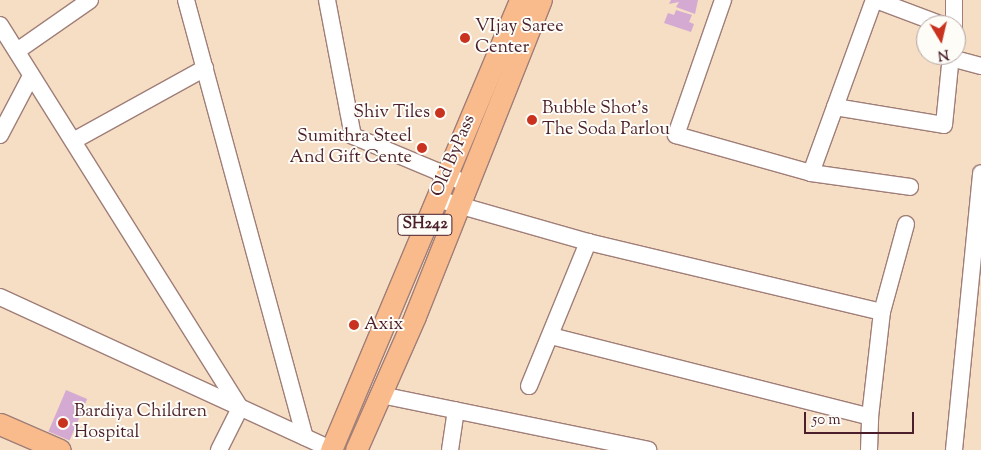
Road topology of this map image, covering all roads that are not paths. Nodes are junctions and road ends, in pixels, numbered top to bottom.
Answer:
1 (90, 0) edge
2 (186, 0) edge
3 (327, 0) edge
4 (520, 0) edge
5 (541, 0) edge
6 (723, 0) edge
7 (875, 0) edge
8 (954, 0) edge
9 (916, 15) edge
10 (954, 15) edge
11 (1, 28) edge
12 (16, 52) junction
13 (966, 62) edge
14 (950, 65) edge
15 (981, 66) edge
16 (205, 68) junction
17 (32, 76) junction
18 (835, 107) junction
19 (0, 134) edge
20 (73, 141) junction
21 (811, 173) junction
22 (981, 173) edge
23 (447, 174) junction
24 (468, 184) junction
25 (910, 187) dead end
26 (436, 198) junction
27 (459, 207) junction
28 (906, 224) dead end
29 (588, 242) junction
30 (976, 272) edge
31 (0, 297) edge
32 (882, 312) junction
33 (551, 336) junction
34 (529, 386) dead end
35 (381, 395) junction
36 (240, 408) junction
37 (456, 410) junction
38 (870, 416) junction
39 (0, 424) edge
40 (304, 437) junction
41 (55, 449) edge
42 (219, 450) edge
43 (331, 450) edge
44 (356, 450) edge
45 (450, 450) edge
46 (648, 450) edge
47 (869, 450) edge
48 (954, 450) edge

1 - 12 street
2 - 16 street
3 - 23 street
4 - 23 main road, Old ByPass / SH242
5 - 24 main road, Old ByPass / SH242
6 - 21 street
7 - 9 street
7 - 18 street
8 - 10 street
11 - 12 street
12 - 17 street
13 - 15 street
14 - 18 street
16 - 20 street
16 - 40 street
17 - 19 street
17 - 20 street
18 - 21 street
20 - 36 street
21 - 25 street
22 - 30 street
23 - 24 street
23 - 26 main road, Old ByPass / SH242
24 - 27 main road, Old ByPass / SH242
26 - 27 street
26 - 43 main road, Old ByPass / SH242
27 - 29 street
27 - 35 main road, Old ByPass / SH242
28 - 32 street
29 - 32 street
29 - 33 street
30 - 48 street
31 - 36 street
32 - 38 street
33 - 34 street
33 - 38 street
35 - 37 street
35 - 44 main road, Old ByPass / SH242
36 - 40 street
36 - 42 street
37 - 45 street
37 - 46 street
38 - 47 street
39 - 41 main road
40 - 43 street

